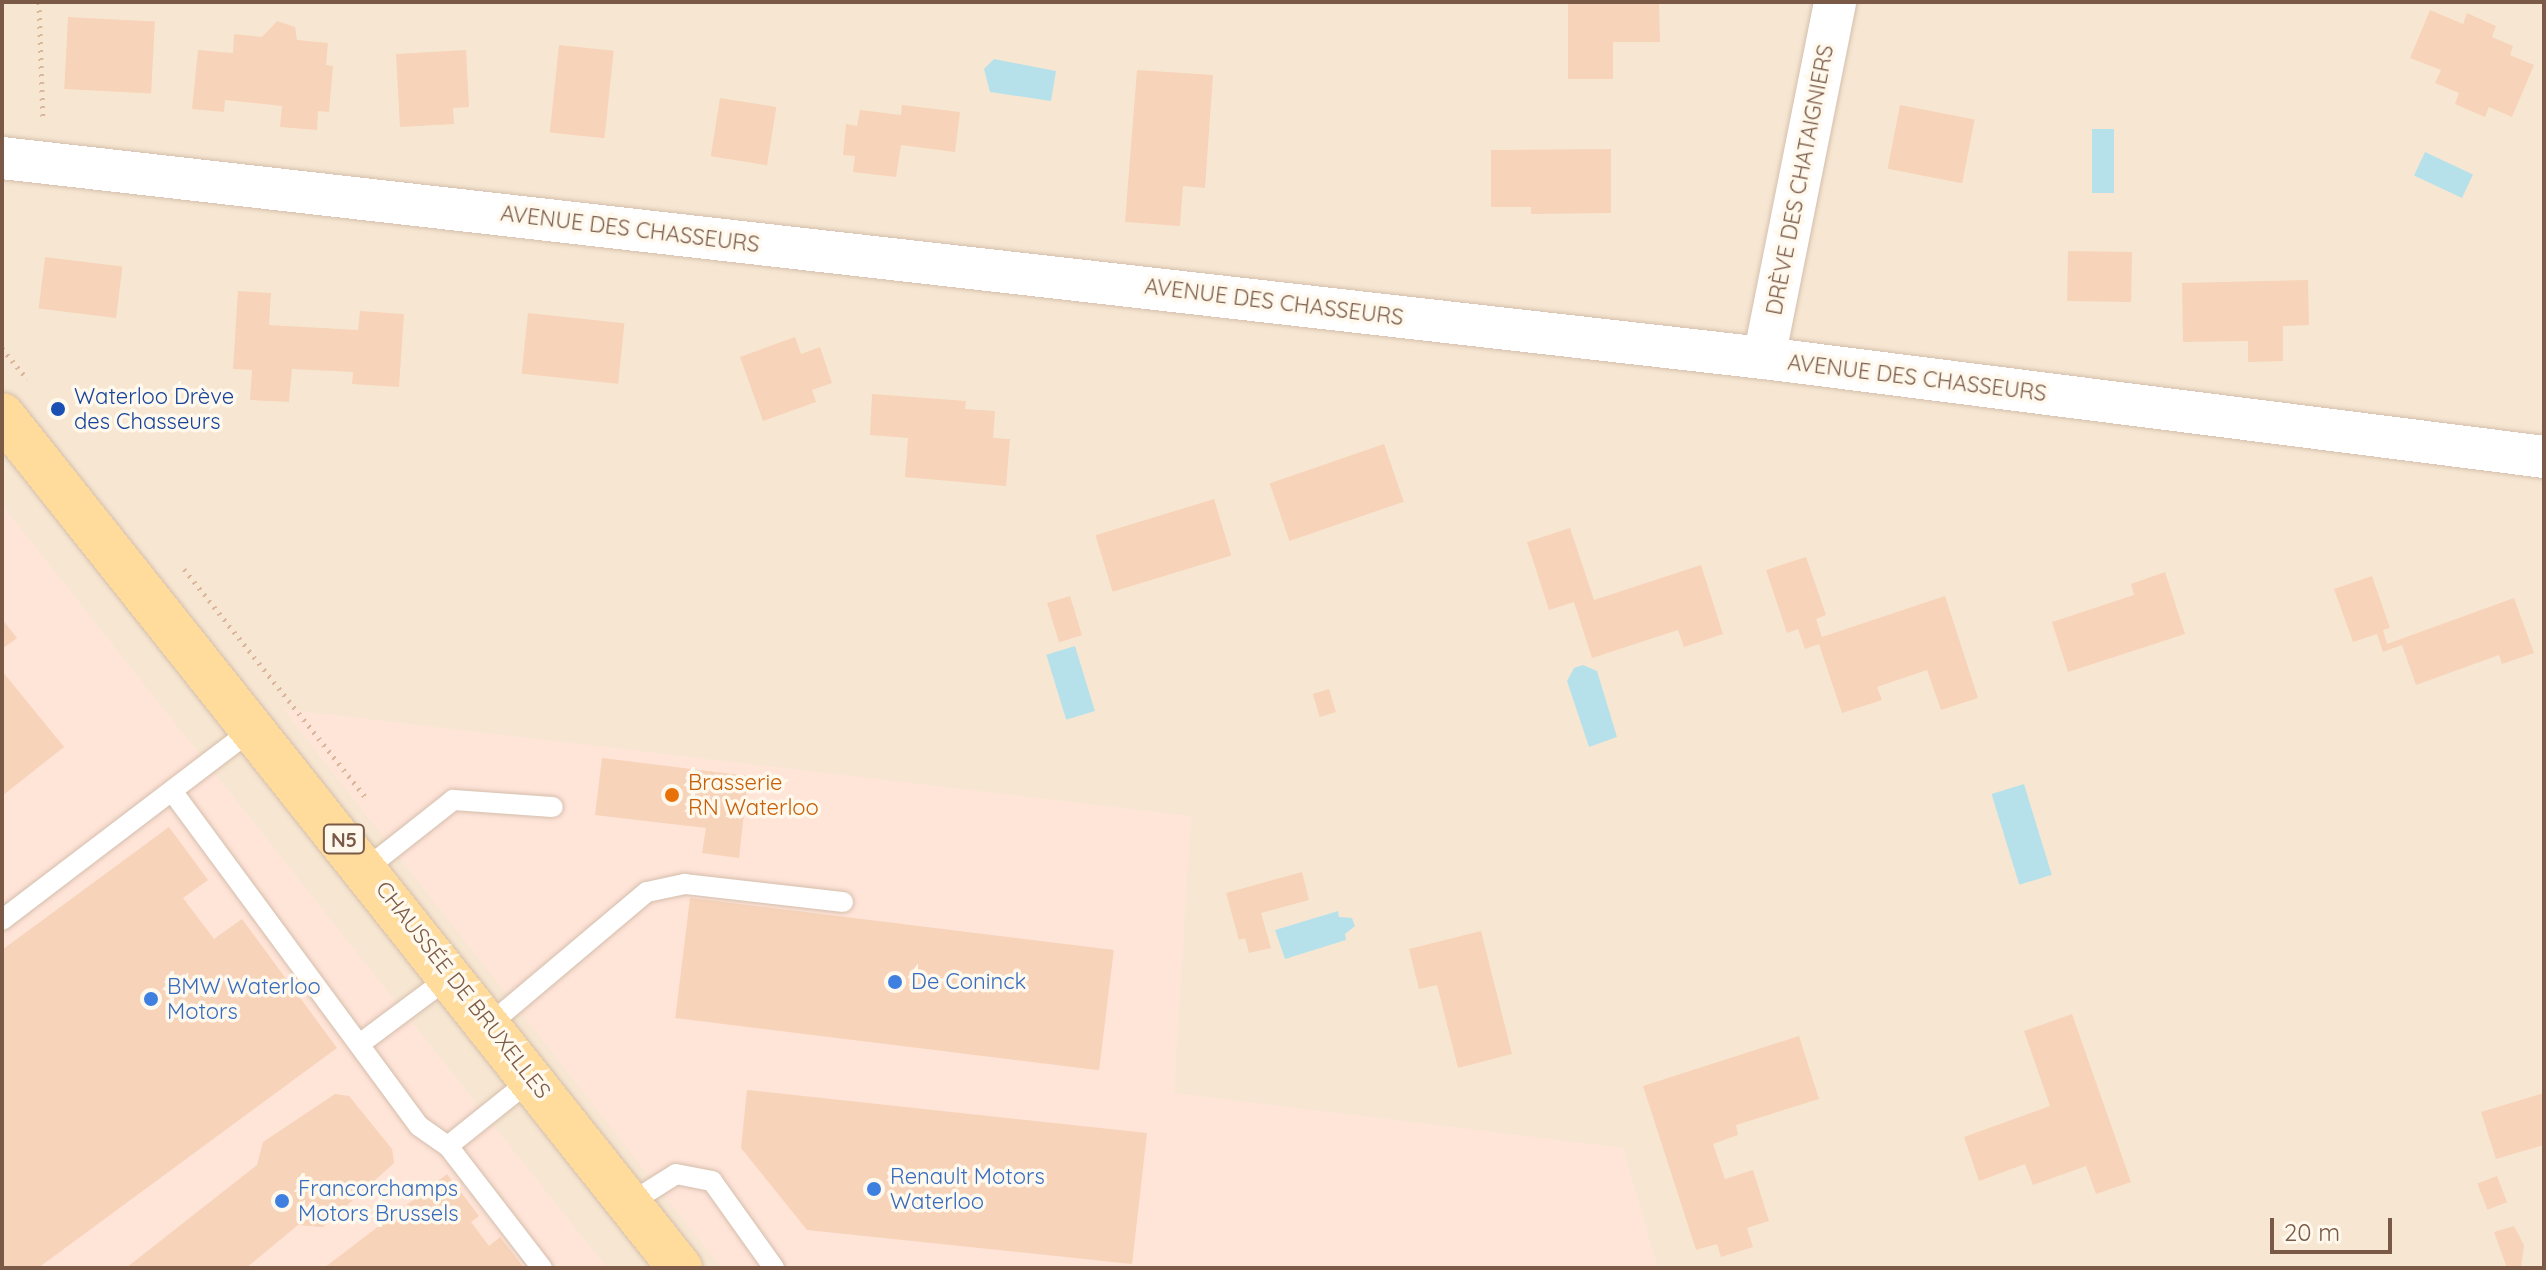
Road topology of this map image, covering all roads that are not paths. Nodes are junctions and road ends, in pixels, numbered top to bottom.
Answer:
1 (1835, 2) edge
2 (2, 158) edge
3 (1764, 358) junction
4 (2, 415) edge
5 (2544, 457) edge
6 (255, 727) junction
7 (172, 791) junction
8 (553, 807) dead end
9 (367, 868) junction
10 (843, 902) dead end
11 (2, 920) edge
12 (453, 976) junction
13 (490, 1024) junction
14 (361, 1043) junction
15 (534, 1078) junction
16 (448, 1146) junction
17 (630, 1203) junction
18 (542, 1268) edge
19 (680, 1268) edge
20 (774, 1268) edge

1 - 3 street, DRÈVE DES CHATAIGNIERS
2 - 3 street, AVENUE DES CHASSEURS
3 - 5 street, AVENUE DES CHASSEURS
4 - 6 main road, CHAUSSÉE DE BRUXELLES / N5
6 - 7 lane
6 - 9 main road, CHAUSSÉE DE BRUXELLES / N5
7 - 11 lane
7 - 14 lane
8 - 9 lane
9 - 12 main road, CHAUSSÉE DE BRUXELLES / N5
10 - 13 lane
12 - 13 main road, CHAUSSÉE DE BRUXELLES / N5
12 - 14 lane
13 - 15 main road, CHAUSSÉE DE BRUXELLES / N5
14 - 16 lane
15 - 16 lane
15 - 17 main road, CHAUSSÉE DE BRUXELLES / N5
16 - 18 lane
17 - 19 main road, CHAUSSÉE DE BRUXELLES / N5
17 - 20 lane

